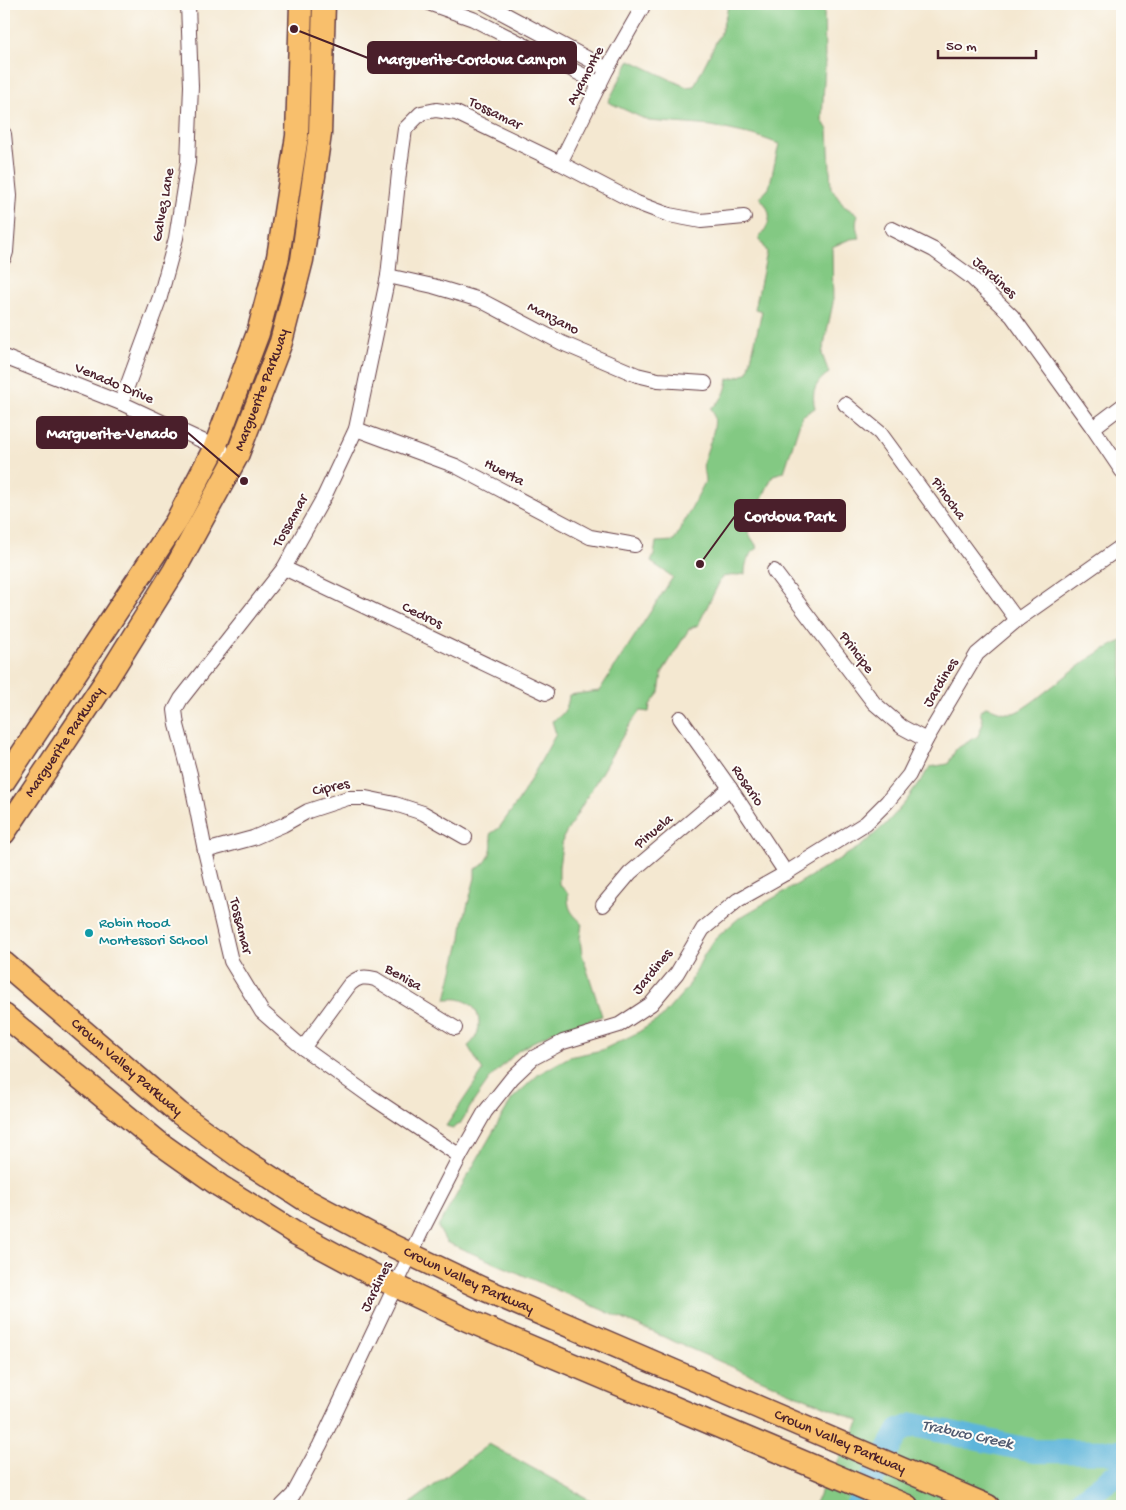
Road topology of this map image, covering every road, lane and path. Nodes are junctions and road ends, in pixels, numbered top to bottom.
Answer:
1 (188, 4) edge
2 (301, 4) edge
3 (324, 4) edge
4 (431, 4) edge
5 (486, 4) edge
6 (642, 4) edge
7 (608, 69) junction
8 (600, 84) junction
9 (4, 134) edge
10 (560, 163) junction
11 (744, 217) dead end
12 (892, 229) dead end
13 (4, 258) edge
14 (388, 276) junction
15 (4, 358) edge
16 (706, 384) dead end
17 (121, 403) junction
18 (845, 404) dead end
19 (1122, 406) edge
20 (1093, 428) junction
21 (356, 429) junction
22 (215, 447) junction
23 (237, 456) junction
24 (1122, 472) edge
25 (635, 544) dead end
26 (1122, 546) edge
27 (284, 568) junction
28 (774, 571) dead end
29 (1017, 620) junction
30 (546, 693) dead end
31 (680, 718) dead end
32 (926, 740) junction
33 (4, 781) edge
34 (730, 788) junction
35 (4, 833) edge
36 (465, 837) dead end
37 (205, 851) junction
38 (786, 873) junction
39 (603, 905) dead end
40 (4, 963) edge
41 (4, 1015) edge
42 (454, 1028) dead end
43 (302, 1048) junction
44 (460, 1156) junction
45 (410, 1254) junction
46 (396, 1286) junction
47 (282, 1506) edge
48 (907, 1506) edge
49 (988, 1506) edge

1 - 17 street, Galvez Lane
2 - 22 main road, Marguerite Parkway
3 - 23 main road, Marguerite Parkway
4 - 8 street
5 - 7 street
6 - 7 street, Ayamonte
7 - 8 street, Ayamonte
8 - 10 street, Ayamonte
9 - 13 street
10 - 11 street, Tossamar
10 - 14 street, Tossamar
12 - 20 street, Jardines
14 - 16 street, Manzano
14 - 21 street, Tossamar
15 - 17 street, Venado Drive
17 - 22 street, Venado Drive
18 - 29 street, Pinocha
19 - 20 street
20 - 24 street, Jardines
21 - 25 street, Huerta
21 - 27 street, Tossamar
22 - 23 street, Venado Drive
22 - 33 main road, Marguerite Parkway
23 - 35 main road, Marguerite Parkway
26 - 29 street, Jardines
27 - 30 street, Cedros
27 - 37 street, Tossamar
28 - 32 street, Principe
29 - 32 street, Jardines
31 - 34 street, Rosario
32 - 38 street, Jardines
34 - 38 street, Rosario
34 - 39 street, Pinuela
36 - 37 street, Cipres
37 - 43 street, Tossamar
38 - 44 street, Jardines
40 - 45 main road, Crown Valley Parkway
41 - 46 main road
42 - 43 street, Benisa
43 - 44 street, Tossamar
44 - 45 street, Jardines
45 - 46 street, Jardines
45 - 49 main road, Crown Valley Parkway
46 - 47 street, Jardines
46 - 48 main road

